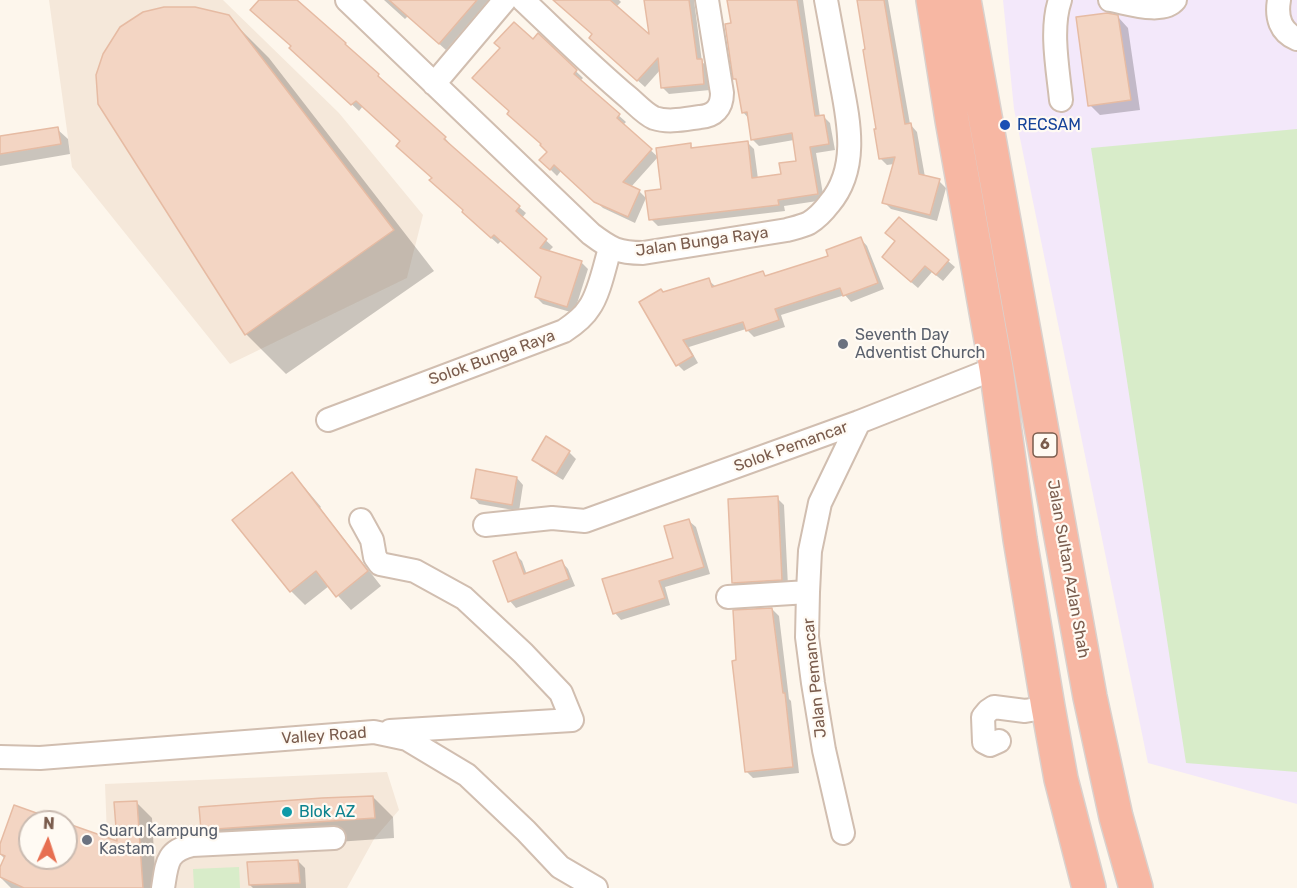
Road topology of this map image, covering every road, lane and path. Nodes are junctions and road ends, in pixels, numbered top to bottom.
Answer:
1 (347, 0) edge
2 (506, 0) edge
3 (523, 0) edge
4 (706, 0) edge
5 (826, 0) edge
6 (933, 0) edge
7 (964, 0) edge
8 (1060, 0) edge
9 (1110, 0) edge
10 (1175, 0) edge
11 (1279, 0) edge
12 (1297, 39) edge
13 (434, 84) junction
14 (1061, 100) dead end
15 (610, 248) junction
16 (996, 368) junction
17 (328, 420) dead end
18 (859, 422) junction
19 (362, 520) dead end
20 (485, 525) dead end
21 (808, 592) junction
22 (728, 597) dead end
23 (1048, 707) junction
24 (374, 732) junction
25 (999, 741) dead end
26 (0, 757) edge
27 (843, 833) dead end
28 (334, 838) dead end
29 (163, 888) edge
30 (596, 888) edge
31 (1089, 888) edge
32 (1136, 888) edge

1 - 13 street, Jalan Bunga Raya
2 - 13 street
3 - 4 street
5 - 15 street, Jalan Bunga Raya
6 - 16 highway, 6
7 - 32 highway, Jalan Sultan Azlan Shah / 6
8 - 14 street
9 - 10 street
11 - 12 street
13 - 15 street, Jalan Bunga Raya
15 - 17 street, Solok Bunga Raya
16 - 18 street, Solok Pemancar
16 - 23 highway, 6
18 - 20 street, Solok Pemancar
18 - 21 street, Jalan Pemancar
19 - 24 street
21 - 22 street
21 - 27 street, Jalan Pemancar
23 - 25 street
23 - 31 highway, 6
24 - 26 street, Valley Road
24 - 30 street, Valley Road
28 - 29 street

